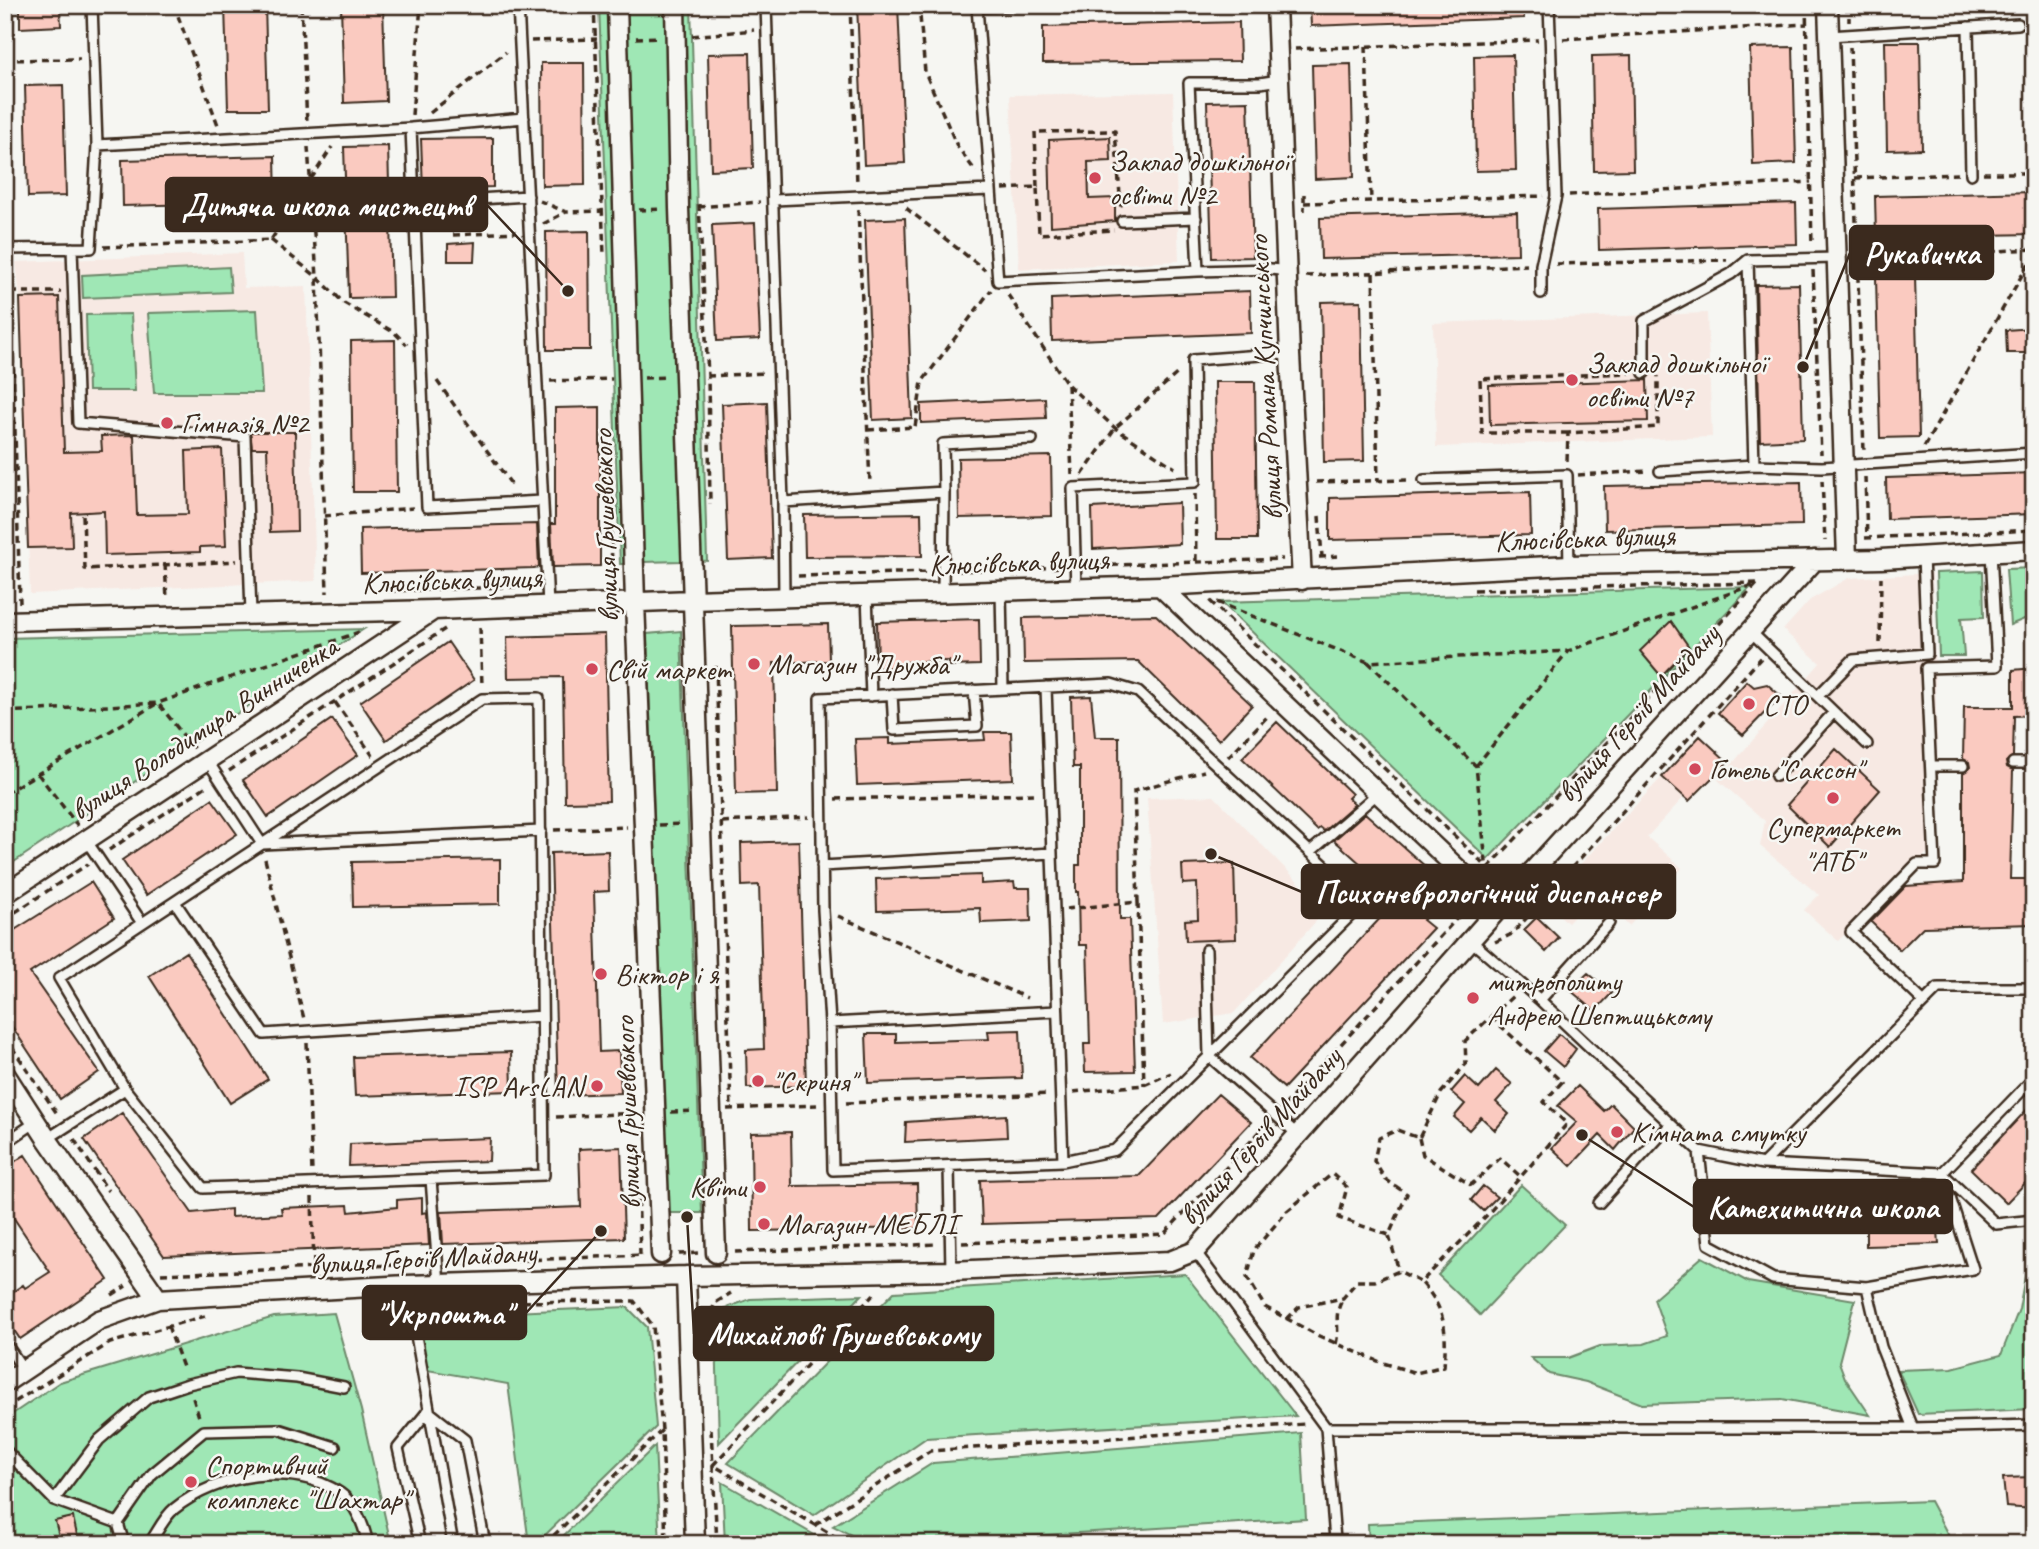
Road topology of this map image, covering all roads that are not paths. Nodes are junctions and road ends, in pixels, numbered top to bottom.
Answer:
1 (92, 5) edge
2 (519, 5) edge
3 (617, 5) edge
4 (675, 5) edge
5 (766, 5) edge
6 (1028, 5) edge
7 (1276, 5) edge
8 (1549, 5) edge
9 (1828, 5) edge
10 (2018, 24) dead end
11 (1968, 27) junction
12 (1829, 36) junction
13 (1279, 80) junction
14 (524, 118) junction
15 (411, 128) junction
16 (97, 145) junction
17 (1971, 174) road end
18 (990, 190) junction
19 (528, 196) junction
20 (774, 201) junction
21 (414, 203) junction
22 (1196, 218) junction
23 (1122, 221) road end
24 (72, 248) junction
25 (7, 249) edge
26 (1837, 258) junction
27 (1748, 260) junction
28 (1198, 271) junction
29 (1288, 271) junction
30 (1541, 293) dead end
31 (1290, 355) junction
32 (1644, 373) road end
33 (1032, 439) dead end
34 (2034, 453) edge
35 (1754, 465) junction
36 (1844, 466) junction
37 (1660, 471) road end
38 (1424, 480) road end
39 (944, 492) junction
40 (542, 501) junction
41 (783, 502) junction
42 (2034, 550) edge
43 (1991, 552) junction
44 (1923, 556) junction
45 (1847, 559) junction
46 (1815, 560) junction
47 (1569, 565) junction
48 (1302, 580) junction
49 (1160, 586) junction
50 (1076, 589) junction
51 (1001, 591) junction
52 (943, 593) junction
53 (867, 595) junction
54 (784, 597) junction
55 (692, 600) junction
56 (635, 602) junction
57 (548, 605) junction
58 (434, 610) junction
59 (9, 613) edge
60 (251, 614) junction
61 (1750, 631) junction
62 (1046, 687) junction
63 (1003, 689) junction
64 (974, 690) junction
65 (892, 694) junction
66 (871, 696) junction
67 (1818, 696) junction
68 (1834, 712) junction
69 (1867, 744) dead end
70 (201, 755) junction
71 (2013, 763) dead end
72 (2034, 763) edge
73 (1931, 766) junction
74 (1963, 766) dead end
75 (1776, 776) dead end
76 (1378, 793) junction
77 (541, 831) junction
78 (78, 837) junction
79 (262, 844) junction
80 (1052, 852) junction
81 (1310, 852) junction
82 (822, 866) junction
83 (5, 894) edge
84 (175, 902) junction
85 (1499, 908) junction
86 (142, 923) junction
87 (1609, 923) dead end
88 (1471, 941) junction
89 (1206, 950) dead end
90 (2034, 988) edge
91 (1540, 1000) junction
92 (1924, 1002) junction
93 (1057, 1011) junction
94 (542, 1016) junction
95 (830, 1023) junction
96 (1209, 1056) junction
97 (5, 1074) edge
98 (2034, 1078) edge
99 (125, 1089) junction
100 (36, 1122) junction
101 (1670, 1125) junction
102 (1298, 1135) junction
103 (47, 1139) junction
104 (5, 1143) edge
105 (1699, 1152) junction
106 (1063, 1161) junction
107 (1763, 1164) junction
108 (949, 1166) junction
109 (1942, 1173) junction
110 (431, 1179) junction
111 (1599, 1203) dead end
112 (2034, 1220) edge
113 (1195, 1251) junction
114 (716, 1253) road end
115 (661, 1254) road end
116 (951, 1271) junction
117 (686, 1276) junction
118 (439, 1284) junction
119 (407, 1286) junction
120 (1867, 1287) junction
121 (158, 1299) junction
122 (5, 1343) edge
123 (24, 1370) junction
124 (5, 1383) edge
125 (344, 1387) dead end
126 (428, 1411) junction
127 (2034, 1425) edge
128 (1325, 1428) junction
129 (1913, 1428) junction
130 (335, 1447) dead end
131 (5, 1450) edge
132 (54, 1500) junction
133 (118, 1522) junction
134 (5, 1535) edge
135 (1335, 1542) edge
136 (7, 1544) edge
137 (124, 1544) edge
138 (149, 1544) edge
139 (368, 1544) edge
140 (420, 1544) edge
141 (453, 1544) edge
142 (485, 1544) edge
143 (695, 1544) edge
144 (1282, 1544) edge

1 - 16 lane
2 - 14 lane
3 - 56 street, вулиця Грушевського
4 - 55 street
5 - 20 lane
6 - 18 lane
7 - 13 street, вулиця Романа Купчинського
8 - 30 lane
9 - 12 street
10 - 11 lane
11 - 12 lane
11 - 17 lane
12 - 26 street
13 - 22 lane
13 - 29 street, вулиця Романа Купчинського
14 - 15 lane
14 - 19 lane
15 - 16 lane
15 - 21 lane
16 - 24 lane
18 - 20 lane
18 - 28 lane
19 - 21 lane
19 - 40 lane
20 - 41 lane
21 - 40 lane
22 - 23 lane
22 - 28 lane
24 - 25 lane
24 - 60 lane
26 - 27 lane
26 - 36 street
27 - 32 lane
27 - 35 lane
28 - 29 lane
29 - 31 street, вулиця Романа Купчинського
31 - 48 street, вулиця Романа Купчинського
31 - 50 lane
33 - 39 lane
34 - 36 lane
35 - 36 lane
35 - 37 lane
36 - 45 street
38 - 47 lane
39 - 41 lane
39 - 52 lane
40 - 57 lane
41 - 54 lane
42 - 43 street, Клюсівська вулиця
43 - 44 street, Клюсівська вулиця
43 - 73 lane
44 - 45 street, Клюсівська вулиця
44 - 67 lane
45 - 46 street, Клюсівська вулиця
46 - 47 street, Клюсівська вулиця
46 - 61 street, вулиця Героїв Майдану
47 - 48 street, Клюсівська вулиця
48 - 49 street, Клюсівська вулиця
49 - 50 street, Клюсівська вулиця
49 - 76 street
50 - 51 street, Клюсівська вулиця
51 - 52 street, Клюсівська вулиця
51 - 63 lane
52 - 53 street, Клюсівська вулиця
53 - 54 street, Клюсівська вулиця
53 - 66 lane
54 - 55 street, Клюсівська вулиця
55 - 56 street, Клюсівська вулиця
55 - 114 street
56 - 57 street, Клюсівська вулиця
56 - 115 street, вулиця Грушевського
57 - 58 street, Клюсівська вулиця
58 - 60 street, Клюсівська вулиця
58 - 70 street, вулиця Володимира Винниченка
59 - 60 street, Клюсівська вулиця
61 - 67 lane
61 - 85 street, вулиця Героїв Майдану
62 - 63 lane
62 - 80 lane
62 - 81 lane
63 - 64 lane
64 - 65 lane
64 - 65 lane
65 - 66 lane
66 - 82 lane
67 - 68 lane
68 - 69 lane
68 - 75 lane
70 - 78 street, вулиця Володимира Винниченка
70 - 79 lane
71 - 72 lane
73 - 74 lane
73 - 92 lane
76 - 81 lane
76 - 85 street
77 - 79 lane
77 - 79 lane
77 - 94 lane
78 - 83 street, вулиця Володимира Винниченка
78 - 86 lane
79 - 84 lane
80 - 82 lane
80 - 93 lane
81 - 96 lane
82 - 95 lane
84 - 86 lane
84 - 94 lane
85 - 88 street, вулиця Героїв Майдану
86 - 99 lane
87 - 91 lane
88 - 91 lane
88 - 102 street, вулиця Героїв Майдану
89 - 96 lane
90 - 92 lane
91 - 101 lane
92 - 107 lane
93 - 95 lane
93 - 106 lane
94 - 110 lane
95 - 108 lane
96 - 102 lane
96 - 106 lane
97 - 100 street
98 - 109 lane
99 - 103 lane
99 - 110 lane
100 - 103 street
100 - 104 lane
101 - 105 lane
101 - 111 lane
102 - 113 street, вулиця Героїв Майдану
103 - 121 street
105 - 107 lane
105 - 120 lane
106 - 108 lane
107 - 109 lane
108 - 116 lane
109 - 112 lane
109 - 120 lane
110 - 118 lane
113 - 116 street, вулиця Героїв Майдану
113 - 128 lane
116 - 117 street, вулиця Героїв Майдану
117 - 118 street, вулиця Героїв Майдану
117 - 143 street
118 - 119 street, вулиця Героїв Майдану
119 - 121 street, вулиця Героїв Майдану
119 - 126 lane
120 - 129 lane
121 - 123 street, вулиця Героїв Майдану
122 - 123 lane
123 - 124 street, вулиця Героїв Майдану
125 - 132 lane
126 - 140 lane
126 - 141 lane
126 - 142 lane
127 - 129 lane
128 - 129 lane
128 - 135 lane
130 - 133 lane
131 - 132 lane
132 - 133 lane
133 - 137 lane
134 - 136 lane
135 - 144 lane
138 - 139 lane

